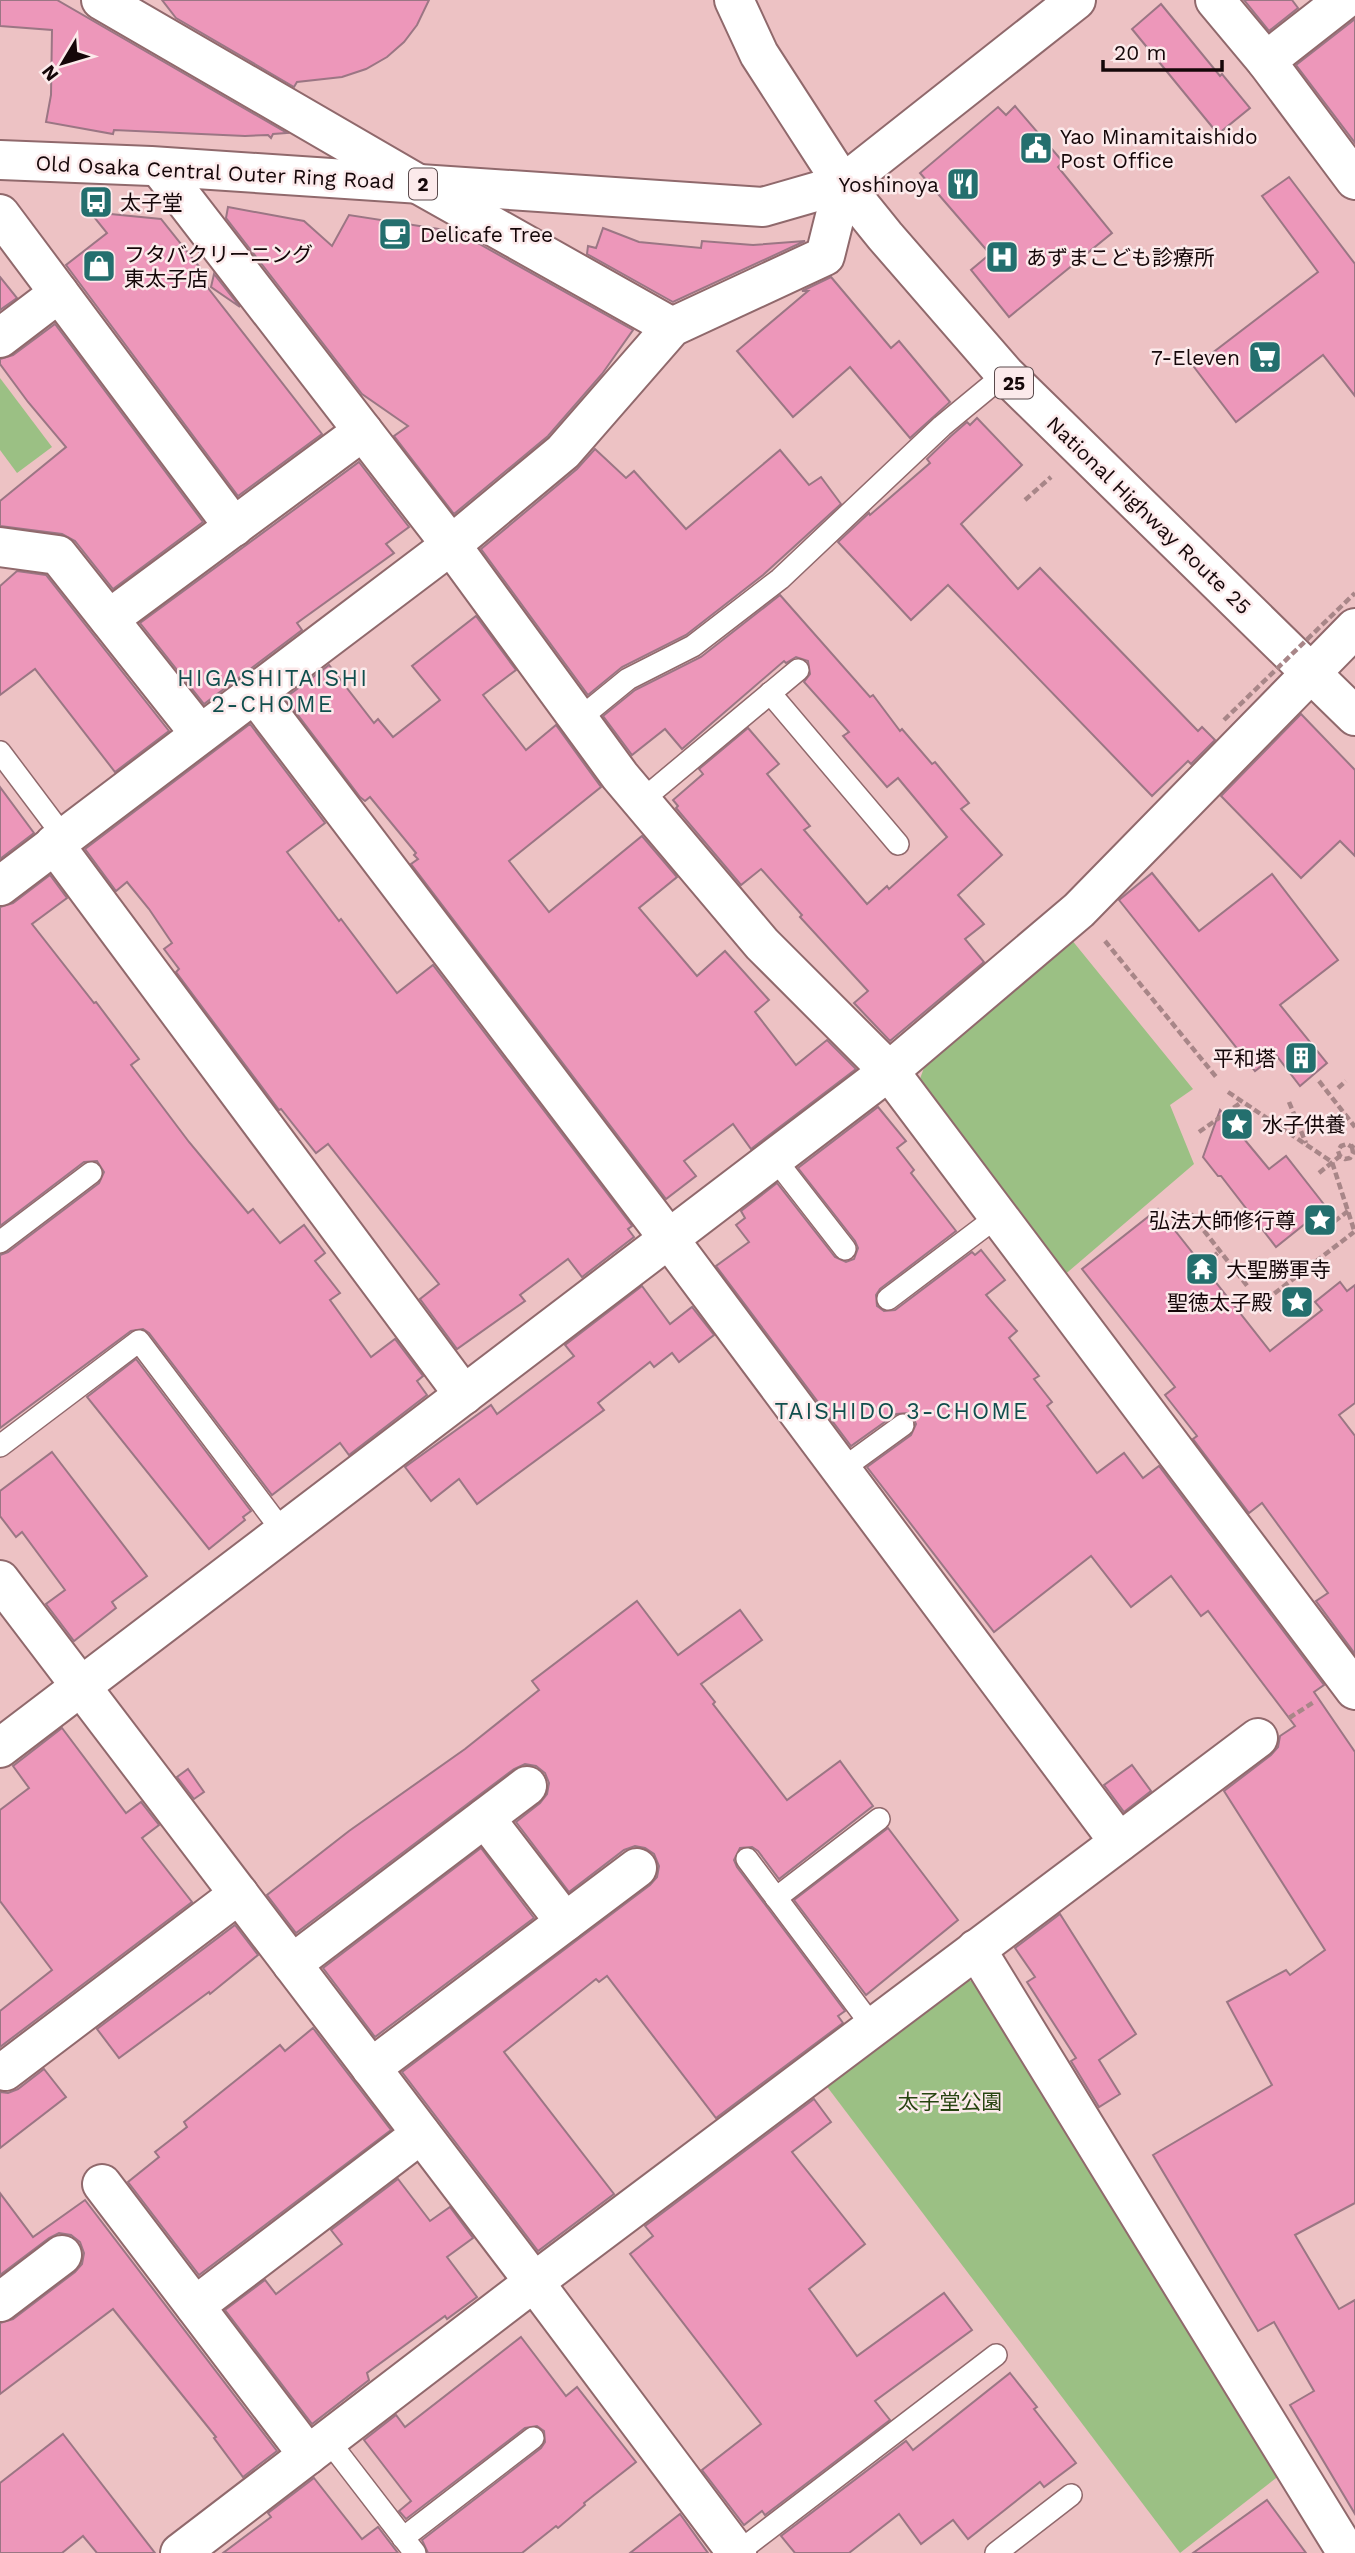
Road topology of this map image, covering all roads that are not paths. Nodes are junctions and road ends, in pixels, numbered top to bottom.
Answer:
1 (101, 0) edge
2 (734, 0) edge
3 (1076, 0) edge
4 (1215, 0) edge
5 (1344, 0) edge
6 (1266, 61) junction
7 (0, 160) edge
8 (159, 167) junction
9 (1355, 180) edge
10 (418, 184) junction
11 (844, 184) junction
12 (0, 214) edge
13 (59, 293) junction
14 (672, 327) junction
15 (0, 338) edge
16 (1005, 374) junction
17 (363, 431) junction
18 (234, 527) junction
19 (451, 545) junction
20 (0, 547) edge
21 (109, 619) junction
22 (1355, 628) edge
23 (798, 670) dead end
24 (1312, 672) junction
25 (254, 693) junction
26 (770, 693) junction
27 (1355, 716) edge
28 (579, 719) junction
29 (200, 734) junction
30 (0, 752) edge
31 (641, 801) junction
32 (59, 841) junction
33 (898, 844) dead end
34 (0, 886) edge
35 (889, 1071) junction
36 (775, 1159) junction
37 (91, 1173) dead end
38 (998, 1216) junction
39 (669, 1239) junction
40 (0, 1242) edge
41 (845, 1249) dead end
42 (888, 1299) dead end
43 (464, 1395) junction
44 (902, 1425) dead end
45 (0, 1446) edge
46 (841, 1470) junction
47 (284, 1533) junction
48 (0, 1580) edge
49 (1351, 1686) edge
50 (81, 1687) junction
51 (1258, 1738) road end
52 (0, 1748) edge
53 (527, 1786) dead end
54 (485, 1818) junction
55 (879, 1819) dead end
56 (1119, 1842) junction
57 (747, 1859) dead end
58 (637, 1868) dead end
59 (239, 1894) junction
60 (776, 1898) junction
61 (565, 1922) junction
62 (976, 1950) junction
63 (292, 1964) junction
64 (873, 2027) junction
65 (371, 2068) junction
66 (5, 2071) dead end
67 (421, 2134) junction
68 (102, 2183) dead end
69 (62, 2255) dead end
70 (534, 2282) junction
71 (0, 2302) edge
72 (195, 2306) junction
73 (996, 2355) dead end
74 (533, 2438) dead end
75 (318, 2448) junction
76 (1071, 2495) dead end
77 (409, 2545) edge
78 (180, 2553) edge
79 (737, 2553) edge
80 (996, 2553) edge
81 (1347, 2553) edge

1 - 10 main road
2 - 11 main road, National Highway Route 25 / 25
3 - 11 main road, Old Osaka Central Outer Ring Road / 2
4 - 6 main road
5 - 6 main road
6 - 9 main road
7 - 8 main road, Old Osaka Central Outer Ring Road / 2
8 - 10 main road, Old Osaka Central Outer Ring Road / 2
8 - 17 main road
10 - 11 main road, Old Osaka Central Outer Ring Road / 2
10 - 14 main road
11 - 14 main road
11 - 16 main road, National Highway Route 25 / 25
12 - 13 main road
13 - 15 main road
13 - 18 main road
14 - 19 main road
16 - 24 main road, National Highway Route 25 / 25
16 - 28 lane
17 - 18 main road
17 - 19 main road
18 - 21 main road
19 - 25 main road
19 - 28 main road
20 - 21 main road
21 - 29 main road
22 - 24 main road
23 - 26 lane
24 - 27 main road, National Highway Route 25 / 25
24 - 35 main road
25 - 29 main road
25 - 39 main road
26 - 31 lane
26 - 33 lane
28 - 31 main road
29 - 32 main road
30 - 32 lane
31 - 35 main road
32 - 34 main road
32 - 43 main road
35 - 36 main road
35 - 38 main road
36 - 39 main road
36 - 41 lane
37 - 40 lane
38 - 42 lane
38 - 49 main road
39 - 43 main road
39 - 46 main road
43 - 47 main road
44 - 46 lane
45 - 47 lane
46 - 56 main road
47 - 50 main road
48 - 50 main road
50 - 52 main road
50 - 59 main road
51 - 56 main road
53 - 54 main road
54 - 61 main road
54 - 63 main road
55 - 60 lane
56 - 62 main road
57 - 60 lane
58 - 61 main road
59 - 63 main road
59 - 66 main road
60 - 64 lane
61 - 65 main road
62 - 64 main road
62 - 81 main road
63 - 65 main road
64 - 70 main road
65 - 67 main road
67 - 70 main road
67 - 72 main road
68 - 72 main road
69 - 71 main road
70 - 75 main road
70 - 79 main road
72 - 75 main road
73 - 79 lane
74 - 77 lane
75 - 77 lane
75 - 78 main road
76 - 80 lane

